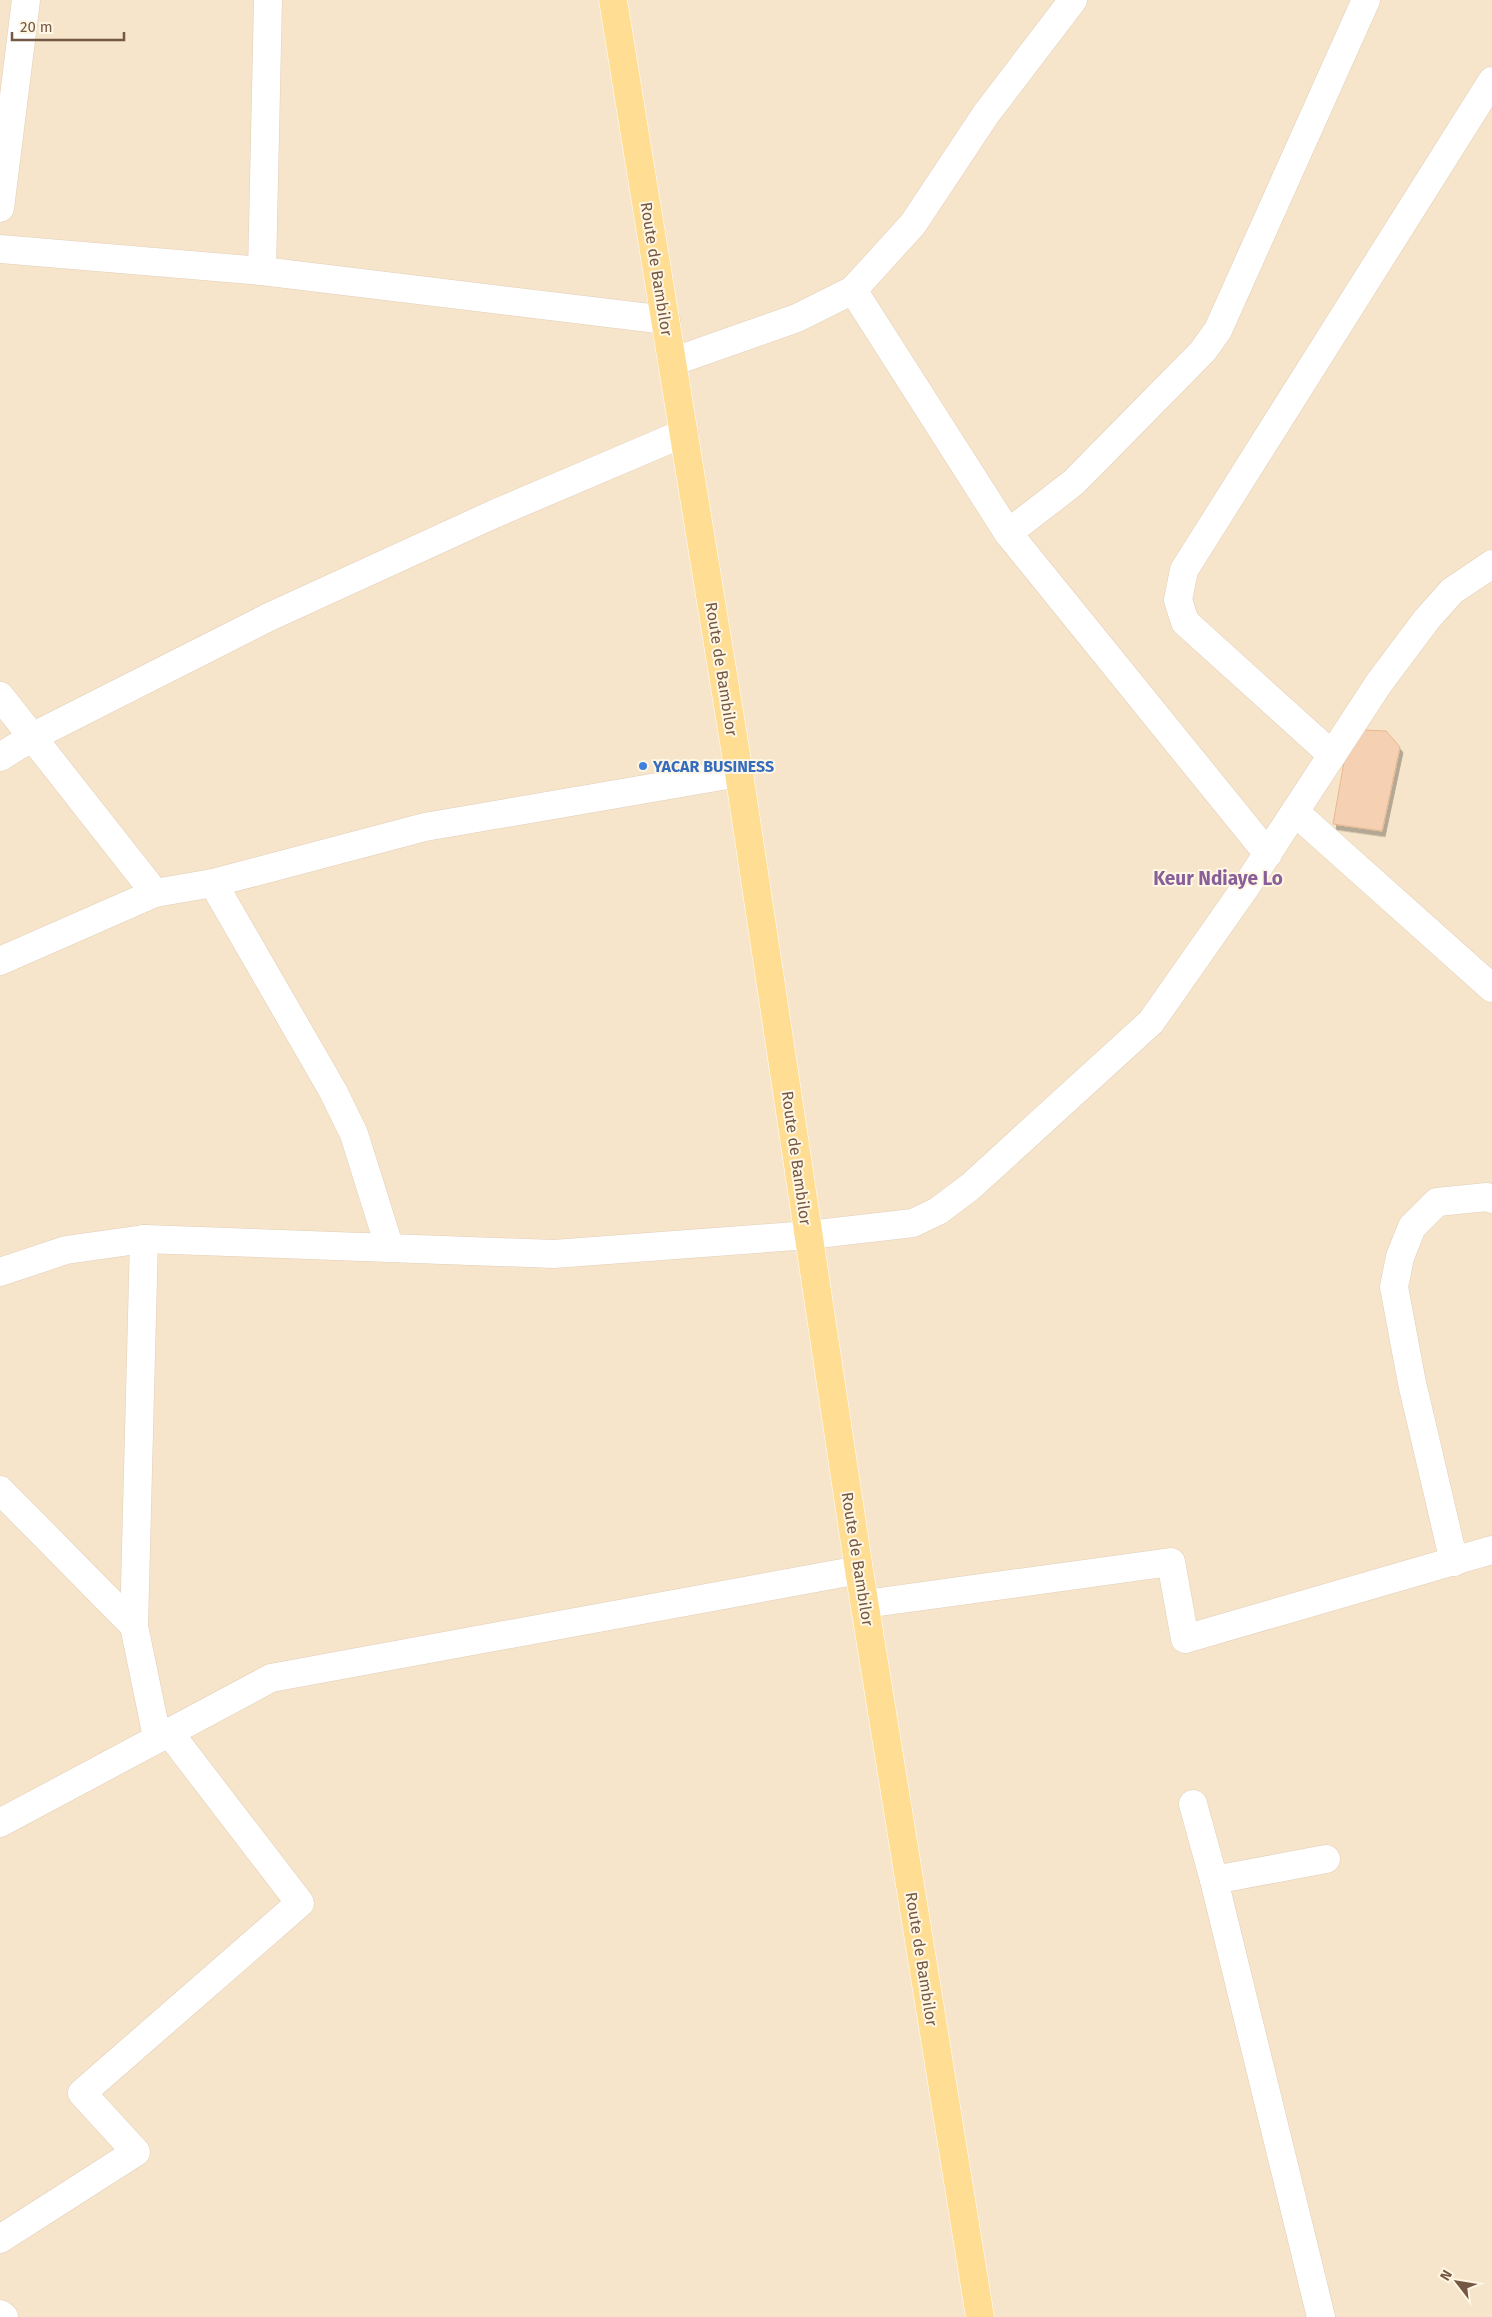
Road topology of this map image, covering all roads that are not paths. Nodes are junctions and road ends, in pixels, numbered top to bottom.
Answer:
1 (26, 0) edge
2 (268, 0) edge
3 (613, 0) edge
4 (1073, 0) edge
5 (1366, 0) edge
6 (1492, 81) edge
7 (0, 208) edge
8 (0, 249) edge
9 (262, 271) junction
10 (853, 290) junction
11 (666, 320) junction
12 (672, 362) junction
13 (684, 433) junction
14 (1008, 533) junction
15 (1492, 564) edge
16 (0, 696) edge
17 (34, 736) junction
18 (1332, 755) junction
19 (0, 757) edge
20 (739, 774) junction
21 (1295, 812) junction
22 (1268, 854) junction
23 (213, 883) junction
24 (155, 893) junction
25 (0, 961) edge
26 (1492, 988) edge
27 (1492, 1199) edge
28 (808, 1235) junction
29 (144, 1239) junction
30 (389, 1246) junction
31 (0, 1272) edge
32 (0, 1490) edge
33 (1492, 1550) edge
34 (1454, 1562) junction
35 (859, 1570) junction
36 (865, 1604) junction
37 (134, 1626) junction
38 (163, 1734) junction
39 (1192, 1804) dead end
40 (0, 1823) edge
41 (1326, 1859) dead end
42 (1214, 1880) junction
43 (0, 2239) edge
44 (0, 2314) edge
45 (4, 2317) edge
46 (980, 2317) edge
47 (1321, 2317) edge

1 - 7 street
2 - 9 street
3 - 11 main road, Route de Bambilor
4 - 10 street
5 - 14 street
6 - 18 street
8 - 9 street
9 - 11 street
10 - 12 street
10 - 14 street
11 - 12 main road, Route de Bambilor
12 - 13 main road, Route de Bambilor
13 - 17 street
13 - 20 main road, Route de Bambilor
14 - 22 street
15 - 18 street
16 - 17 street
17 - 19 street
17 - 24 street
18 - 21 street
20 - 23 street
20 - 28 main road, Route de Bambilor
21 - 22 street
21 - 26 street
22 - 28 street
23 - 24 street
23 - 30 street
24 - 25 street
27 - 34 street
28 - 30 street
28 - 35 main road, Route de Bambilor
29 - 30 street
29 - 31 street
29 - 37 street
32 - 37 street
33 - 34 street
34 - 36 street
35 - 36 main road, Route de Bambilor
35 - 38 street
36 - 46 main road, Route de Bambilor
37 - 38 street
38 - 40 street
38 - 43 street
39 - 42 street
41 - 42 street
42 - 47 street
44 - 45 street

